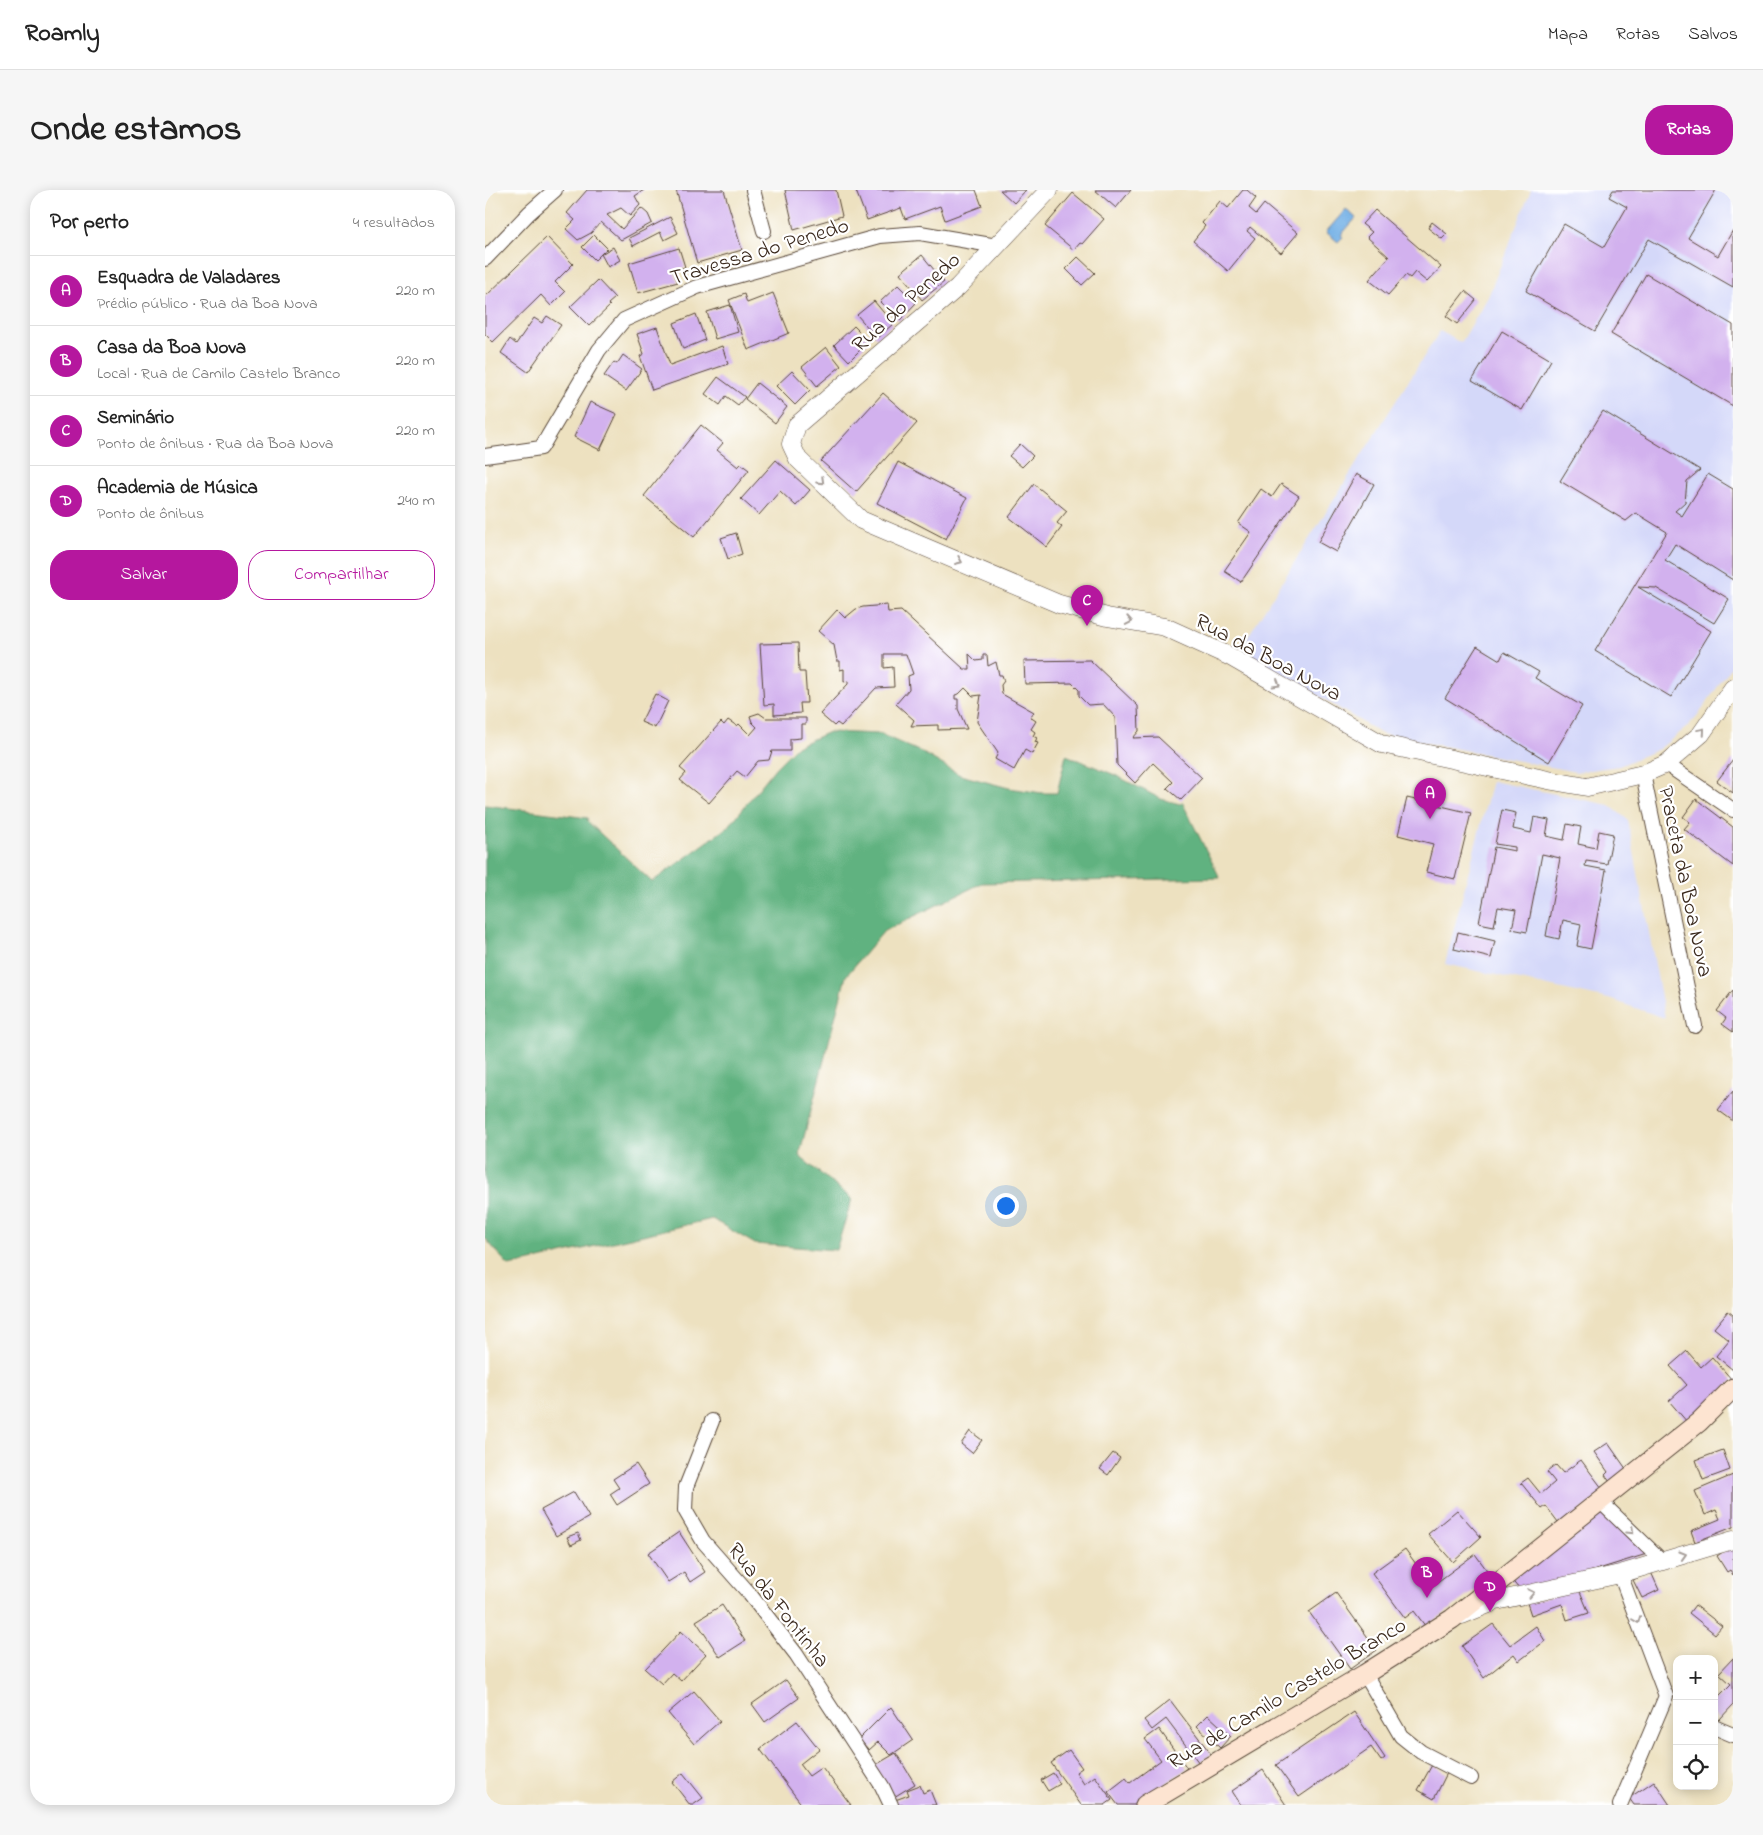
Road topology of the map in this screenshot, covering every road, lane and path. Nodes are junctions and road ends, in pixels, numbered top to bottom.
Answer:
1 (555, 190) edge
2 (753, 190) edge
3 (1049, 190) edge
4 (764, 231) dead end
5 (997, 246) junction
6 (485, 259) edge
7 (791, 444) joint
8 (485, 456) edge
9 (1733, 688) edge
10 (1667, 764) junction
11 (1643, 774) junction
12 (1733, 810) edge
13 (1695, 1026) dead end
14 (1733, 1388) edge
15 (712, 1421) dead end
16 (1601, 1502) junction
17 (1733, 1540) edge
18 (1662, 1561) junction
19 (1620, 1574) junction
20 (1452, 1619) junction
21 (1365, 1674) junction
22 (1666, 1696) junction
23 (1673, 1702) edge
24 (1718, 1729) edge
25 (1733, 1735) edge
26 (1471, 1778) dead end
27 (891, 1805) edge
28 (1145, 1805) edge
29 (1620, 1805) edge

1 - 6 street
2 - 4 street
3 - 5 street, Rua do Penedo
5 - 7 street, Rua do Penedo
5 - 8 street, Travessa do Penedo
7 -> 11 street, Rua da Boa Nova
10 -> 9 street, Rua da Boa Nova
10 - 11 street, Rua da Boa Nova
10 - 12 street
11 - 13 street, Praceta da Boa Nova
14 - 16 main road, Rua de Camilo Castelo Branco
15 - 27 street, Rua da Fontinha
16 -> 18 street
16 - 20 main road, Rua de Camilo Castelo Branco
18 -> 17 street
18 - 19 street
20 -> 19 street
19 -> 22 street
20 - 21 main road, Rua de Camilo Castelo Branco
21 - 26 street
21 - 28 main road, Rua de Camilo Castelo Branco
22 - 23 street
22 - 29 street
24 - 25 street

